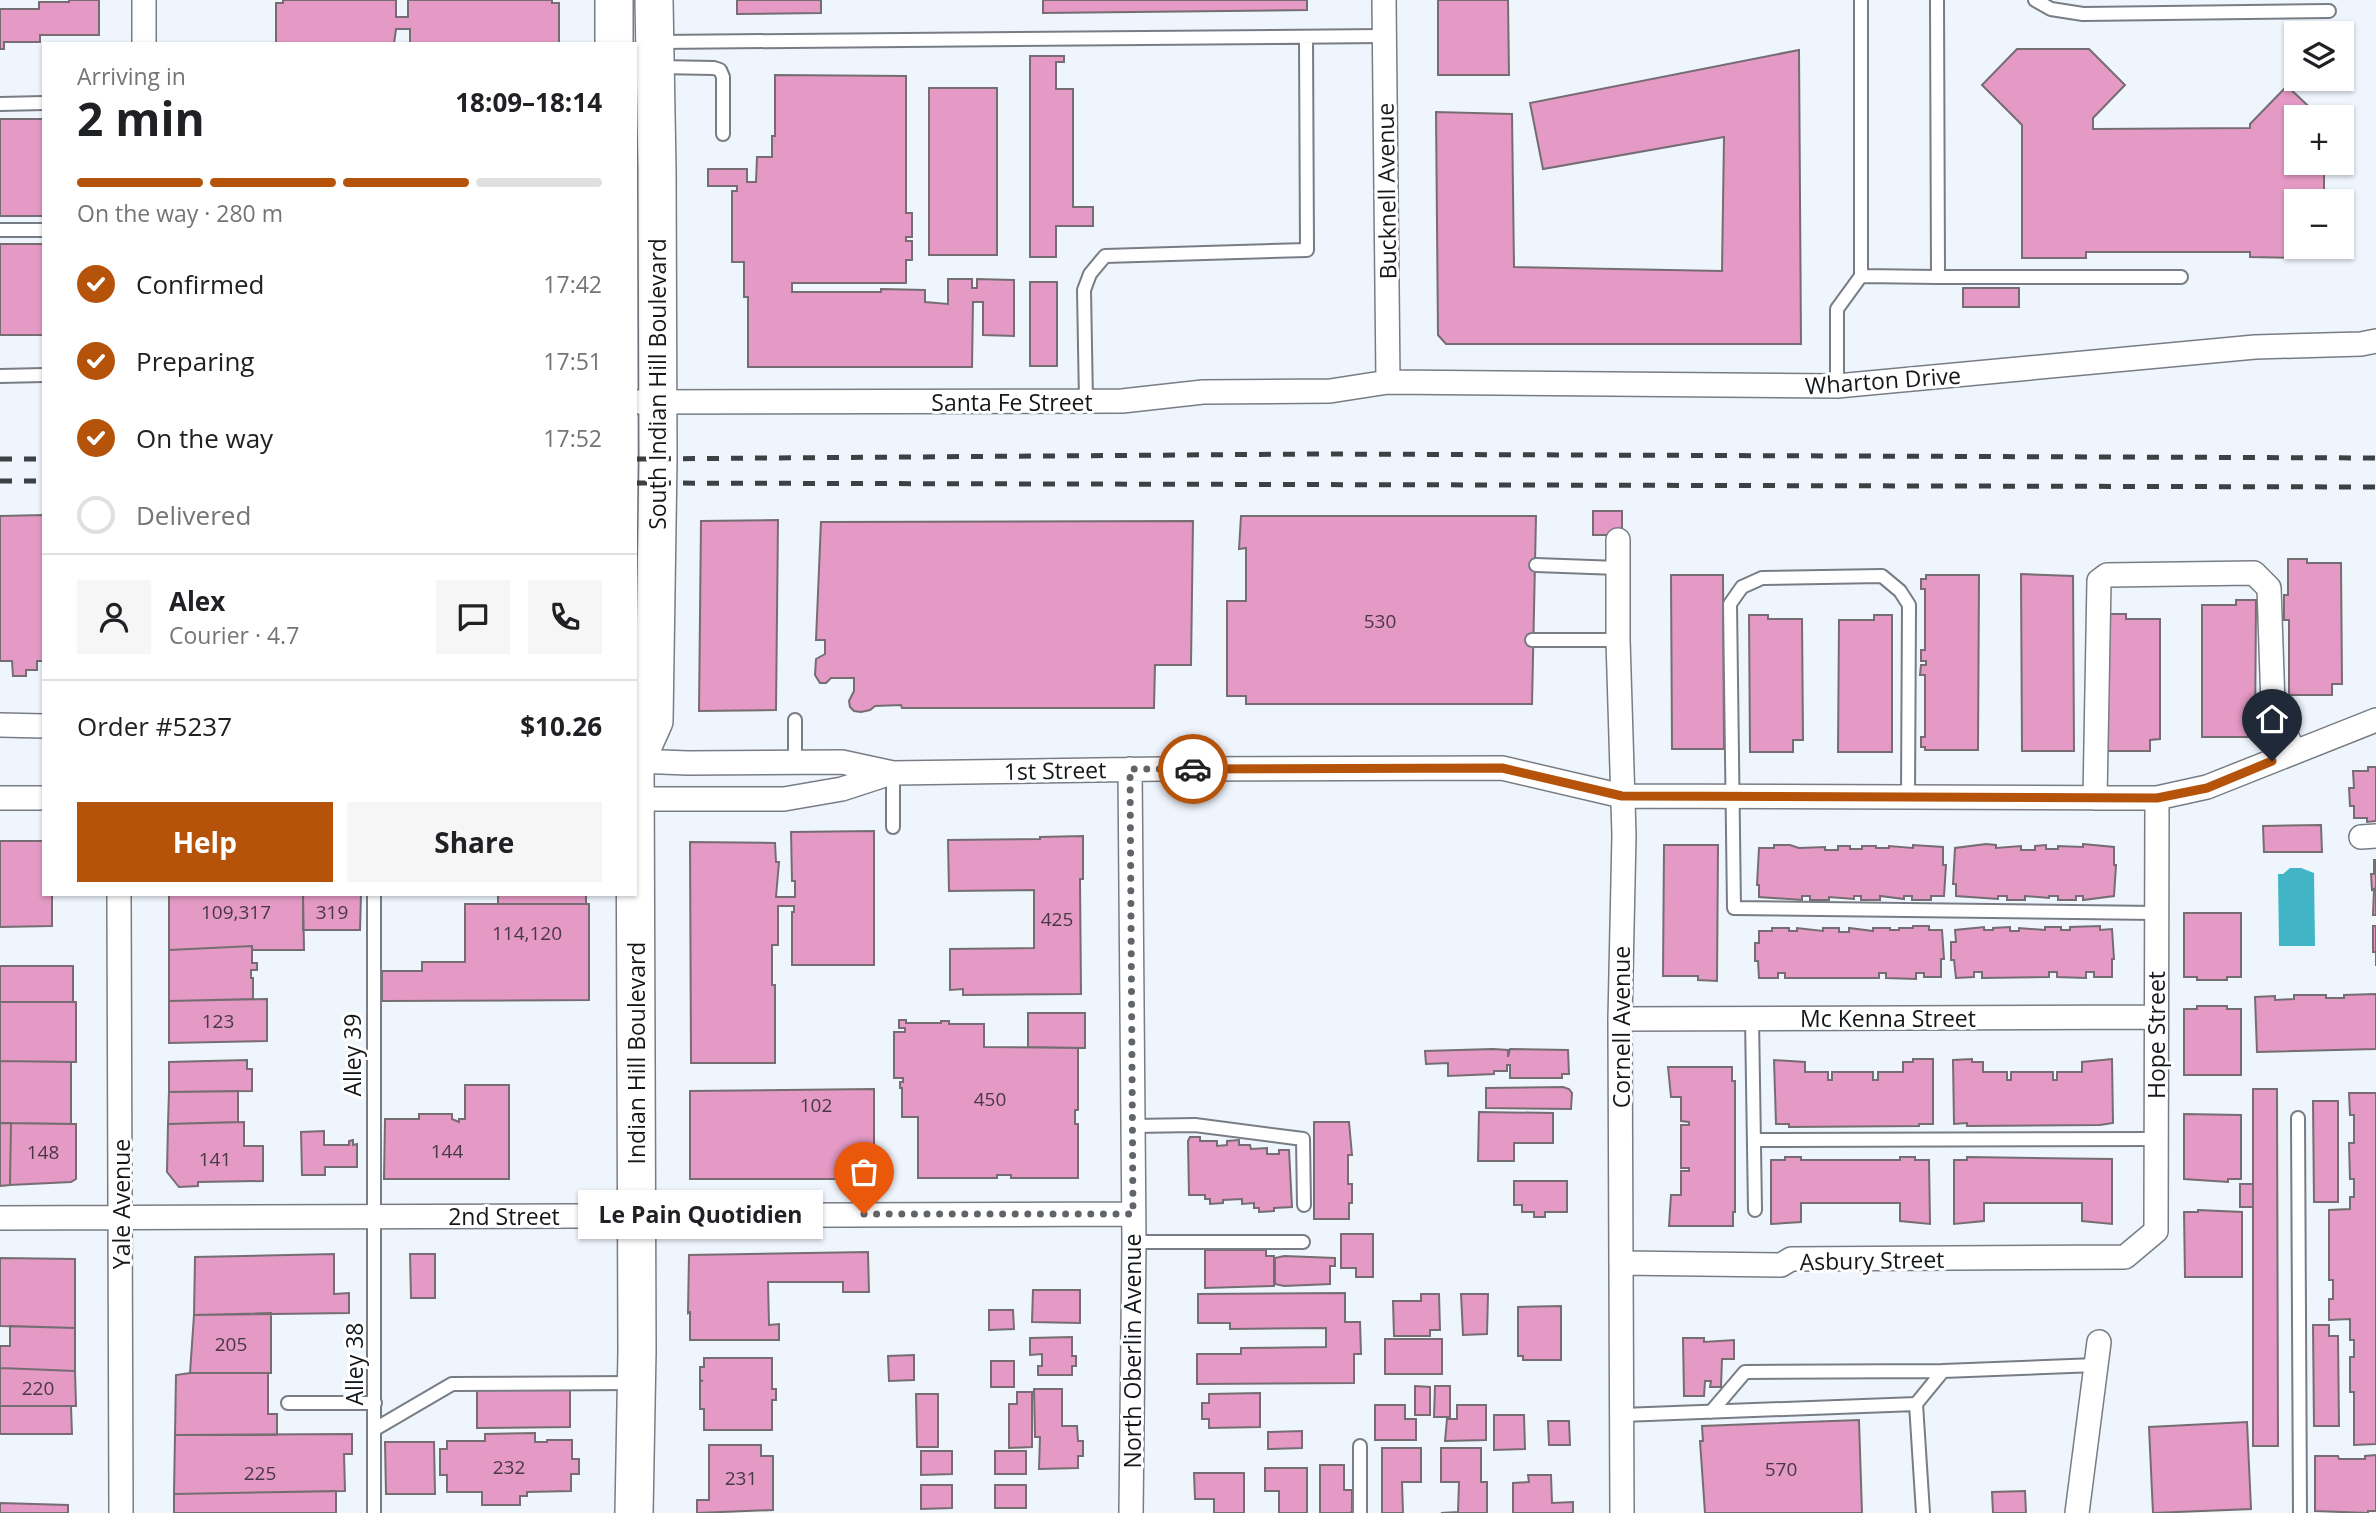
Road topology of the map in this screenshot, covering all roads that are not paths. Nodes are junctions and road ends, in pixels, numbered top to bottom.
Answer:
1 (144, 0) edge
2 (614, 0) edge
3 (654, 0) edge
4 (1384, 0) edge
5 (1861, 0) edge
6 (1937, 0) edge
7 (2035, 0) edge
8 (2227, 0) edge
9 (2240, 5) edge
10 (2329, 11) dead end
11 (1384, 36) junction
12 (1306, 38) junction
13 (144, 42) edge
14 (614, 42) edge
15 (654, 54) junction
16 (42, 103) edge
17 (0, 104) edge
18 (723, 134) dead end
19 (0, 230) edge
20 (42, 230) edge
21 (1861, 276) junction
22 (1938, 277) junction
23 (2181, 278) dead end
24 (2376, 341) edge
25 (42, 375) edge
26 (0, 376) edge
27 (1388, 382) junction
28 (1837, 387) junction
29 (1086, 401) junction
30 (646, 402) edge
31 (1618, 540) dead end
32 (1536, 565) dead end
33 (1618, 568) junction
34 (1532, 640) dead end
35 (1618, 640) junction
36 (795, 720) dead end
37 (2376, 720) edge
38 (0, 725) edge
39 (42, 726) edge
40 (2294, 752) junction
41 (637, 758) edge
42 (637, 760) edge
43 (795, 762) junction
44 (1130, 769) junction
45 (893, 773) junction
46 (1622, 796) junction
47 (1731, 797) junction
48 (1908, 797) junction
49 (2095, 797) junction
50 (42, 798) edge
51 (2157, 798) junction
52 (0, 799) edge
53 (637, 799) edge
54 (893, 827) dead end
55 (119, 896) edge
56 (374, 896) edge
57 (636, 896) edge
58 (2157, 913) junction
59 (2156, 1017) junction
60 (1752, 1018) junction
61 (1620, 1019) junction
62 (2298, 1118) dead end
63 (1134, 1126) junction
64 (2156, 1139) junction
65 (1754, 1140) junction
66 (1304, 1205) dead end
67 (1755, 1210) dead end
68 (1133, 1214) junction
69 (374, 1215) junction
70 (635, 1216) junction
71 (0, 1218) edge
72 (120, 1218) junction
73 (1134, 1242) junction
74 (1303, 1242) dead end
75 (2125, 1257) joint
76 (1621, 1263) junction
77 (2099, 1342) dead end
78 (2096, 1365) junction
79 (1943, 1371) junction
80 (636, 1383) junction
81 (288, 1403) dead end
82 (375, 1404) junction
83 (1916, 1404) junction
84 (1711, 1412) junction
85 (1622, 1415) junction
86 (375, 1429) junction
87 (1360, 1446) dead end
88 (121, 1513) edge
89 (374, 1513) edge
90 (634, 1513) edge
91 (1131, 1513) edge
92 (1360, 1513) edge
93 (1622, 1513) edge
94 (1923, 1513) edge
95 (2077, 1513) edge
96 (2300, 1513) edge

1 - 13 street
2 - 14 main road
3 - 15 main road, South Indian Hill Boulevard
4 - 11 street, Bucknell Avenue
5 - 21 lane
6 - 22 lane
7 - 9 lane
8 - 9 lane
9 - 10 lane
11 - 12 lane
11 - 27 street, Bucknell Avenue
12 - 15 lane
12 - 29 lane
15 - 18 lane
15 - 30 main road, South Indian Hill Boulevard
16 - 17 lane
19 - 20 lane
21 - 22 lane
21 - 28 lane
22 - 23 lane
24 - 28 street, Wharton Drive
25 - 26 lane
27 - 28 street, Wharton Drive
27 - 29 street, Santa Fe Street
29 - 30 street, Santa Fe Street
30 - 41 main road, South Indian Hill Boulevard
31 - 33 street, Cornell Avenue
32 - 33 lane
33 - 35 street, Cornell Avenue
34 - 35 lane
35 - 46 street, Cornell Avenue
36 - 43 lane
37 - 40 street, 1st Street
38 - 39 street
40 - 49 street
40 - 51 street, 1st Street
42 - 43 street, 1st Street
43 - 45 street, 1st Street
44 - 45 street, 1st Street
44 - 46 street, 1st Street
44 - 63 street, North Oberlin Avenue
45 - 53 street, 1st Street
45 - 54 lane
46 - 47 street, 1st Street
46 - 61 street, Cornell Avenue
47 - 48 street, 1st Street
47 - 48 lane
47 - 58 lane
48 - 49 street, 1st Street
49 - 51 street, 1st Street
50 - 52 street
51 - 58 street, Hope Street
55 - 72 street, Yale Avenue
56 - 69 lane, Alley 39
57 - 70 main road, Indian Hill Boulevard
58 - 59 street, Hope Street
59 - 60 street, Mc Kenna Street
59 - 64 street, Hope Street
60 - 61 street, Mc Kenna Street
60 - 65 lane
61 - 76 street, Cornell Avenue
62 - 96 lane
63 - 66 lane
63 - 68 street, North Oberlin Avenue
64 - 65 lane
64 - 75 street, Hope Street
65 - 67 lane
68 - 70 street, 2nd Street
68 - 73 street, North Oberlin Avenue
69 - 70 street, 2nd Street
69 - 72 street, 2nd Street
69 - 82 lane, Alley 38
70 - 80 main road, Indian Hill Boulevard
71 - 72 street, 2nd Street
72 - 88 street, Yale Avenue
73 - 74 lane
73 - 91 street, North Oberlin Avenue
75 - 76 street, Asbury Street
76 - 85 street, Cornell Avenue
77 - 78 street
78 - 79 lane
78 - 95 street
79 - 83 lane
79 - 84 lane
80 - 86 lane
80 - 90 main road, Indian Hill Boulevard
81 - 82 lane
82 - 86 lane, Alley 38
83 - 84 lane
83 - 94 lane
84 - 85 lane
85 - 93 street, Cornell Avenue
86 - 89 lane, Alley 38
87 - 92 lane

